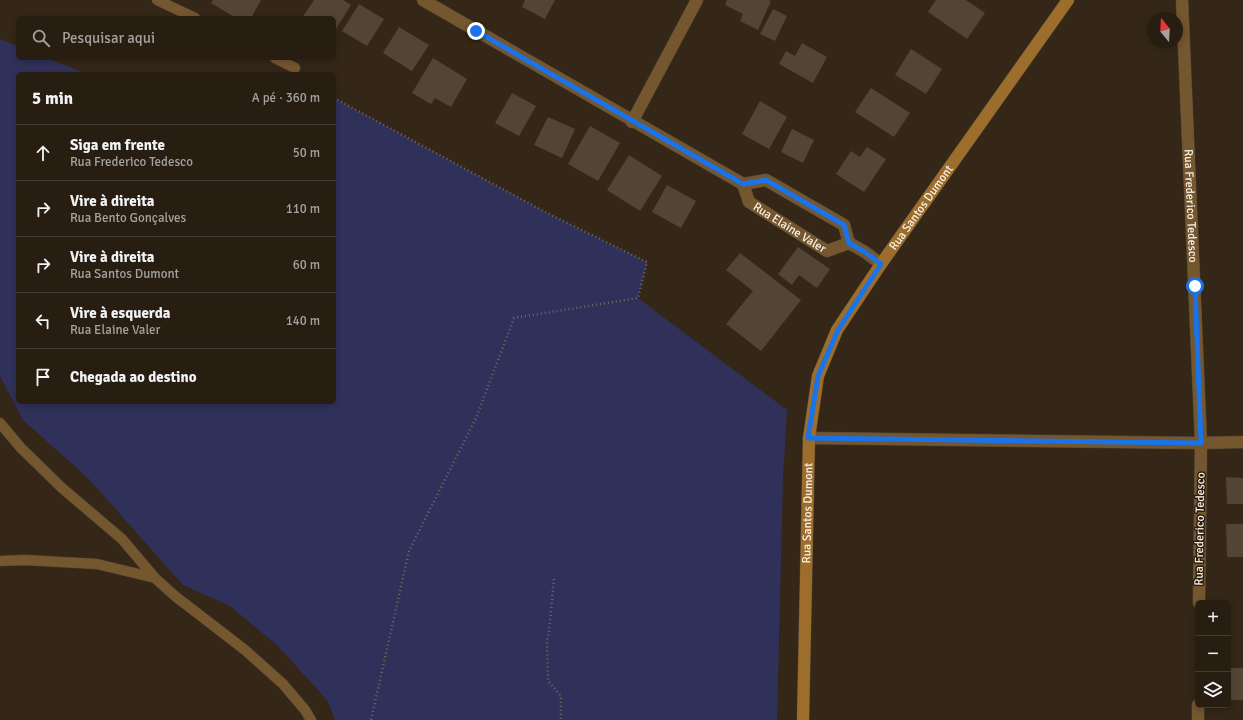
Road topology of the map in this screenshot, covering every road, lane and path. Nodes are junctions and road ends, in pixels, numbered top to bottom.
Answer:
1 (157, 0) edge
2 (423, 0) edge
3 (697, 0) edge
4 (1068, 0) edge
5 (1182, 0) edge
6 (176, 4) edge
7 (440, 4) edge
8 (192, 16) edge
9 (279, 60) edge
10 (295, 68) dead end
11 (336, 99) edge
12 (632, 122) junction
13 (743, 184) junction
14 (849, 243) junction
15 (881, 264) junction
16 (0, 423) edge
17 (808, 438) junction
18 (1243, 442) edge
19 (1201, 443) junction
20 (0, 561) edge
21 (155, 578) junction
22 (554, 579) dead end
23 (1199, 600) edge
24 (1198, 708) edge
25 (311, 720) edge
26 (371, 720) edge
27 (561, 720) edge
28 (803, 720) edge
29 (1198, 720) edge

1 - 6 lane
2 - 7 street
3 - 12 street
4 - 15 main road, Rua Santos Dumont
5 - 19 street, Rua Frederico Tedesco
6 - 8 lane
7 - 12 street
9 - 10 lane
11 - 26 path
12 - 13 street
13 - 14 street, Rua Elaine Valer
13 - 14 street, Rua Elaine Valer
14 - 15 street
15 - 17 main road, Rua Santos Dumont
16 - 21 lane
17 - 19 street
17 - 28 main road, Rua Santos Dumont
18 - 19 street
19 - 23 street, Rua Frederico Tedesco
20 - 21 lane
21 - 25 lane
22 - 27 path
24 - 29 street

